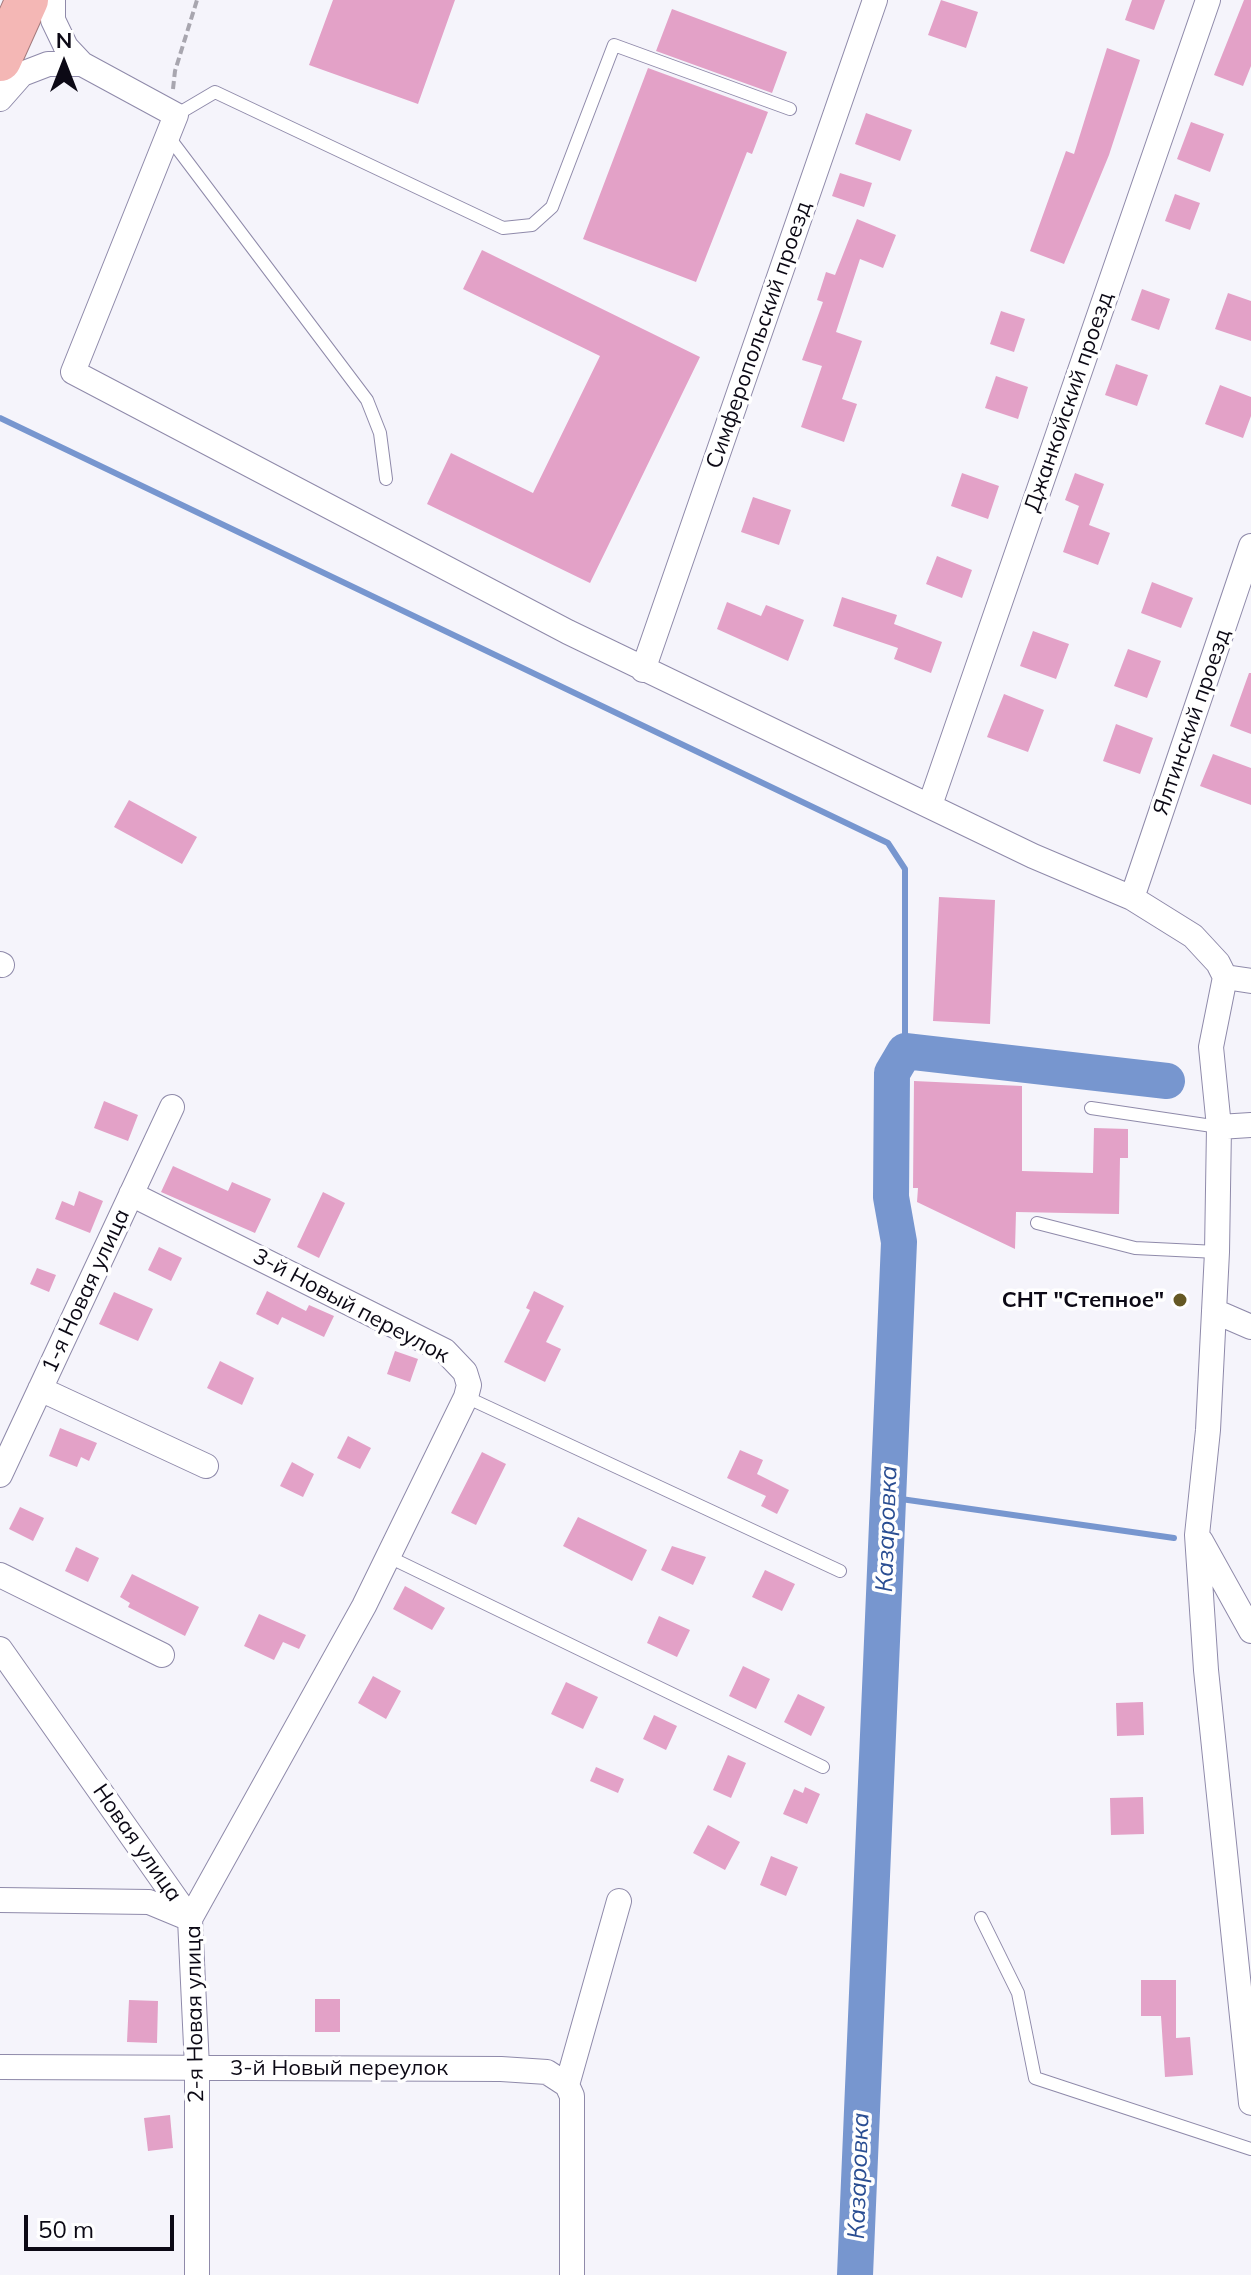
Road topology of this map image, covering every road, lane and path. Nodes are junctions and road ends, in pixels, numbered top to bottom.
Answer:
1 (27, 0) edge
2 (53, 0) edge
3 (197, 0) edge
4 (875, 0) edge
5 (1208, 0) edge
6 (0, 60) edge
7 (82, 64) junction
8 (0, 99) edge
9 (790, 109) dead end
10 (172, 125) junction
11 (386, 479) dead end
12 (1251, 546) edge
13 (643, 670) junction
14 (930, 805) junction
15 (1132, 898) junction
16 (1225, 977) junction
17 (1251, 981) edge
18 (172, 1107) dead end
19 (1091, 1108) dead end
20 (1251, 1125) edge
21 (1219, 1127) junction
22 (131, 1194) junction
23 (1037, 1223) dead end
24 (1217, 1252) junction
25 (1251, 1310) edge
26 (1214, 1311) junction
27 (1251, 1327) edge
28 (40, 1389) junction
29 (466, 1397) junction
30 (206, 1466) dead end
31 (0, 1475) edge
32 (1197, 1535) junction
33 (389, 1557) junction
34 (840, 1571) dead end
35 (0, 1575) edge
36 (1251, 1631) edge
37 (0, 1649) edge
38 (162, 1655) dead end
39 (823, 1767) dead end
40 (0, 1900) edge
41 (619, 1901) dead end
42 (981, 1918) dead end
43 (190, 1919) junction
44 (0, 2067) edge
45 (197, 2067) junction
46 (569, 2091) junction
47 (1251, 2103) edge
48 (1251, 2149) edge
49 (197, 2275) edge
50 (572, 2275) edge

1 - 6 highway
2 - 7 street
3 - 10 path
4 - 13 street, Симферопольский проезд
5 - 14 street, Джанкойский проезд
7 - 8 street
7 - 10 street
9 - 10 lane
10 - 11 lane
10 - 13 street
12 - 15 street, Ялтинский проезд
13 - 14 street
14 - 15 street
15 - 16 street
16 - 17 street
16 - 21 street
18 - 22 street, 1-я Новая улица
19 - 21 lane
20 - 21 street
21 - 24 street
22 - 28 street, 1-я Новая улица
22 - 29 street, 3-й Новый переулок
23 - 24 lane
24 - 26 street
25 - 26 street
26 - 27 street
26 - 32 street
28 - 30 street
28 - 31 street, 1-я Новая улица
29 - 33 street
29 - 34 lane
32 - 36 street
32 - 47 street
33 - 39 lane
33 - 43 street, 2-я Новая улица
35 - 38 street
37 - 43 street, Новая улица
40 - 43 street, Новая улица
41 - 46 street
42 - 48 lane
43 - 45 street, 2-я Новая улица
44 - 45 street, 3-й Новый переулок
45 - 46 street, 3-й Новый переулок
45 - 49 street, 2-я Новая улица
46 - 50 street

